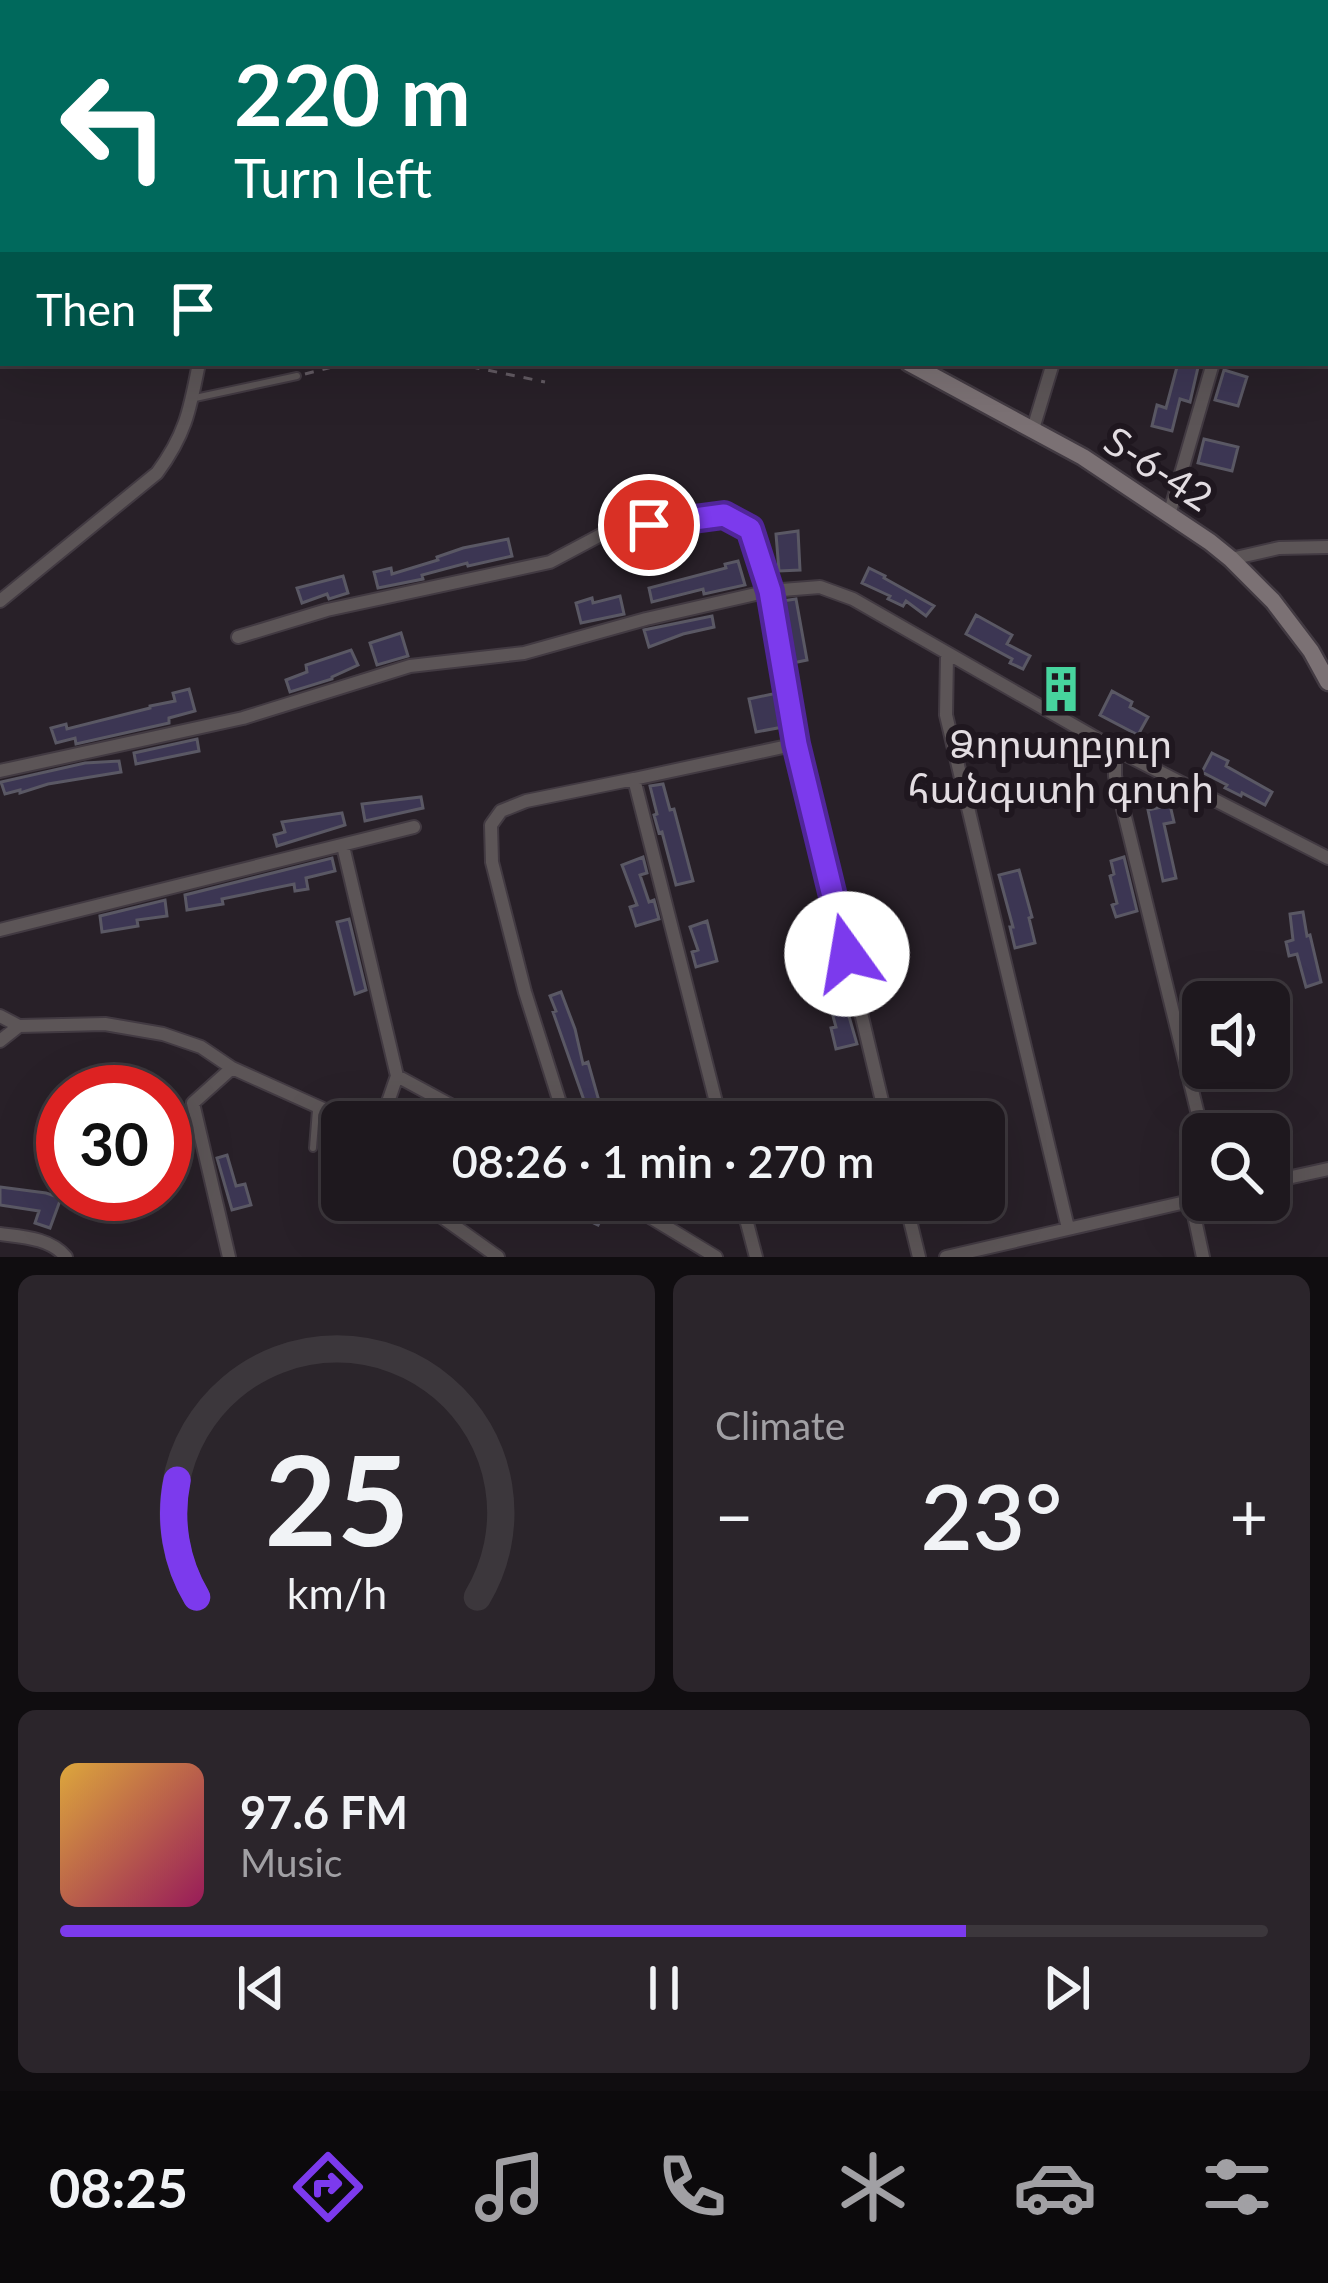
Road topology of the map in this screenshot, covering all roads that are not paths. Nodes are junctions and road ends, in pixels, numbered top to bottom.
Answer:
1 (199, 366) edge
2 (914, 366) edge
3 (1052, 366) edge
4 (1212, 366) edge
5 (297, 376) road end
6 (192, 398) junction
7 (1033, 429) junction
8 (1169, 515) junction
9 (1328, 547) edge
10 (1232, 559) junction
11 (770, 591) junction
12 (0, 601) edge
13 (238, 637) dead end
14 (947, 655) junction
15 (1328, 682) edge
16 (796, 744) junction
17 (1114, 749) junction
18 (0, 771) edge
19 (634, 779) junction
20 (414, 827) dead end
21 (343, 846) junction
22 (1328, 858) edge
23 (0, 930) edge
24 (0, 1016) edge
25 (19, 1027) junction
26 (0, 1041) edge
27 (232, 1068) junction
28 (397, 1076) junction
29 (389, 1101) edge
30 (443, 1101) edge
31 (559, 1101) edge
32 (716, 1101) edge
33 (882, 1101) edge
34 (316, 1106) junction
35 (321, 1108) edge
36 (1198, 1113) edge
37 (313, 1148) dead end
38 (1328, 1168) edge
39 (1290, 1177) edge
40 (1182, 1203) edge
41 (447, 1221) edge
42 (657, 1221) edge
43 (747, 1221) edge
44 (910, 1221) edge
45 (1199, 1221) edge
46 (1068, 1228) junction
47 (0, 1234) edge
48 (66, 1257) edge
49 (229, 1257) edge
50 (498, 1257) edge
51 (716, 1257) edge
52 (756, 1257) edge
53 (919, 1257) edge
54 (946, 1257) edge
55 (1203, 1257) edge

1 - 6 street
2 - 7 main road, Տ-6-42 / Տ-6-42
3 - 7 street
4 - 8 street
5 - 6 lane
6 - 12 street
7 - 8 main road, Տ-6-42 / Տ-6-42
8 - 10 main road, Տ-6-42 / Տ-6-42
9 - 10 street
10 - 15 main road, Տ-6-42 / Տ-6-42
11 - 13 street
11 - 14 street
11 - 16 street
11 - 18 street
14 - 17 street
14 - 46 street
16 - 19 street
16 - 33 street
17 - 22 street
17 - 36 street
19 - 31 street
19 - 32 street
20 - 21 street
21 - 23 street
21 - 28 street
24 - 25 street
25 - 26 street
25 - 27 street
27 - 34 street
27 - 49 street
28 - 29 street
28 - 30 street
34 - 35 street
34 - 37 lane
38 - 39 street
40 - 46 street
41 - 50 street
42 - 51 street
43 - 52 street
44 - 53 street
45 - 55 street
46 - 54 street
47 - 48 street

